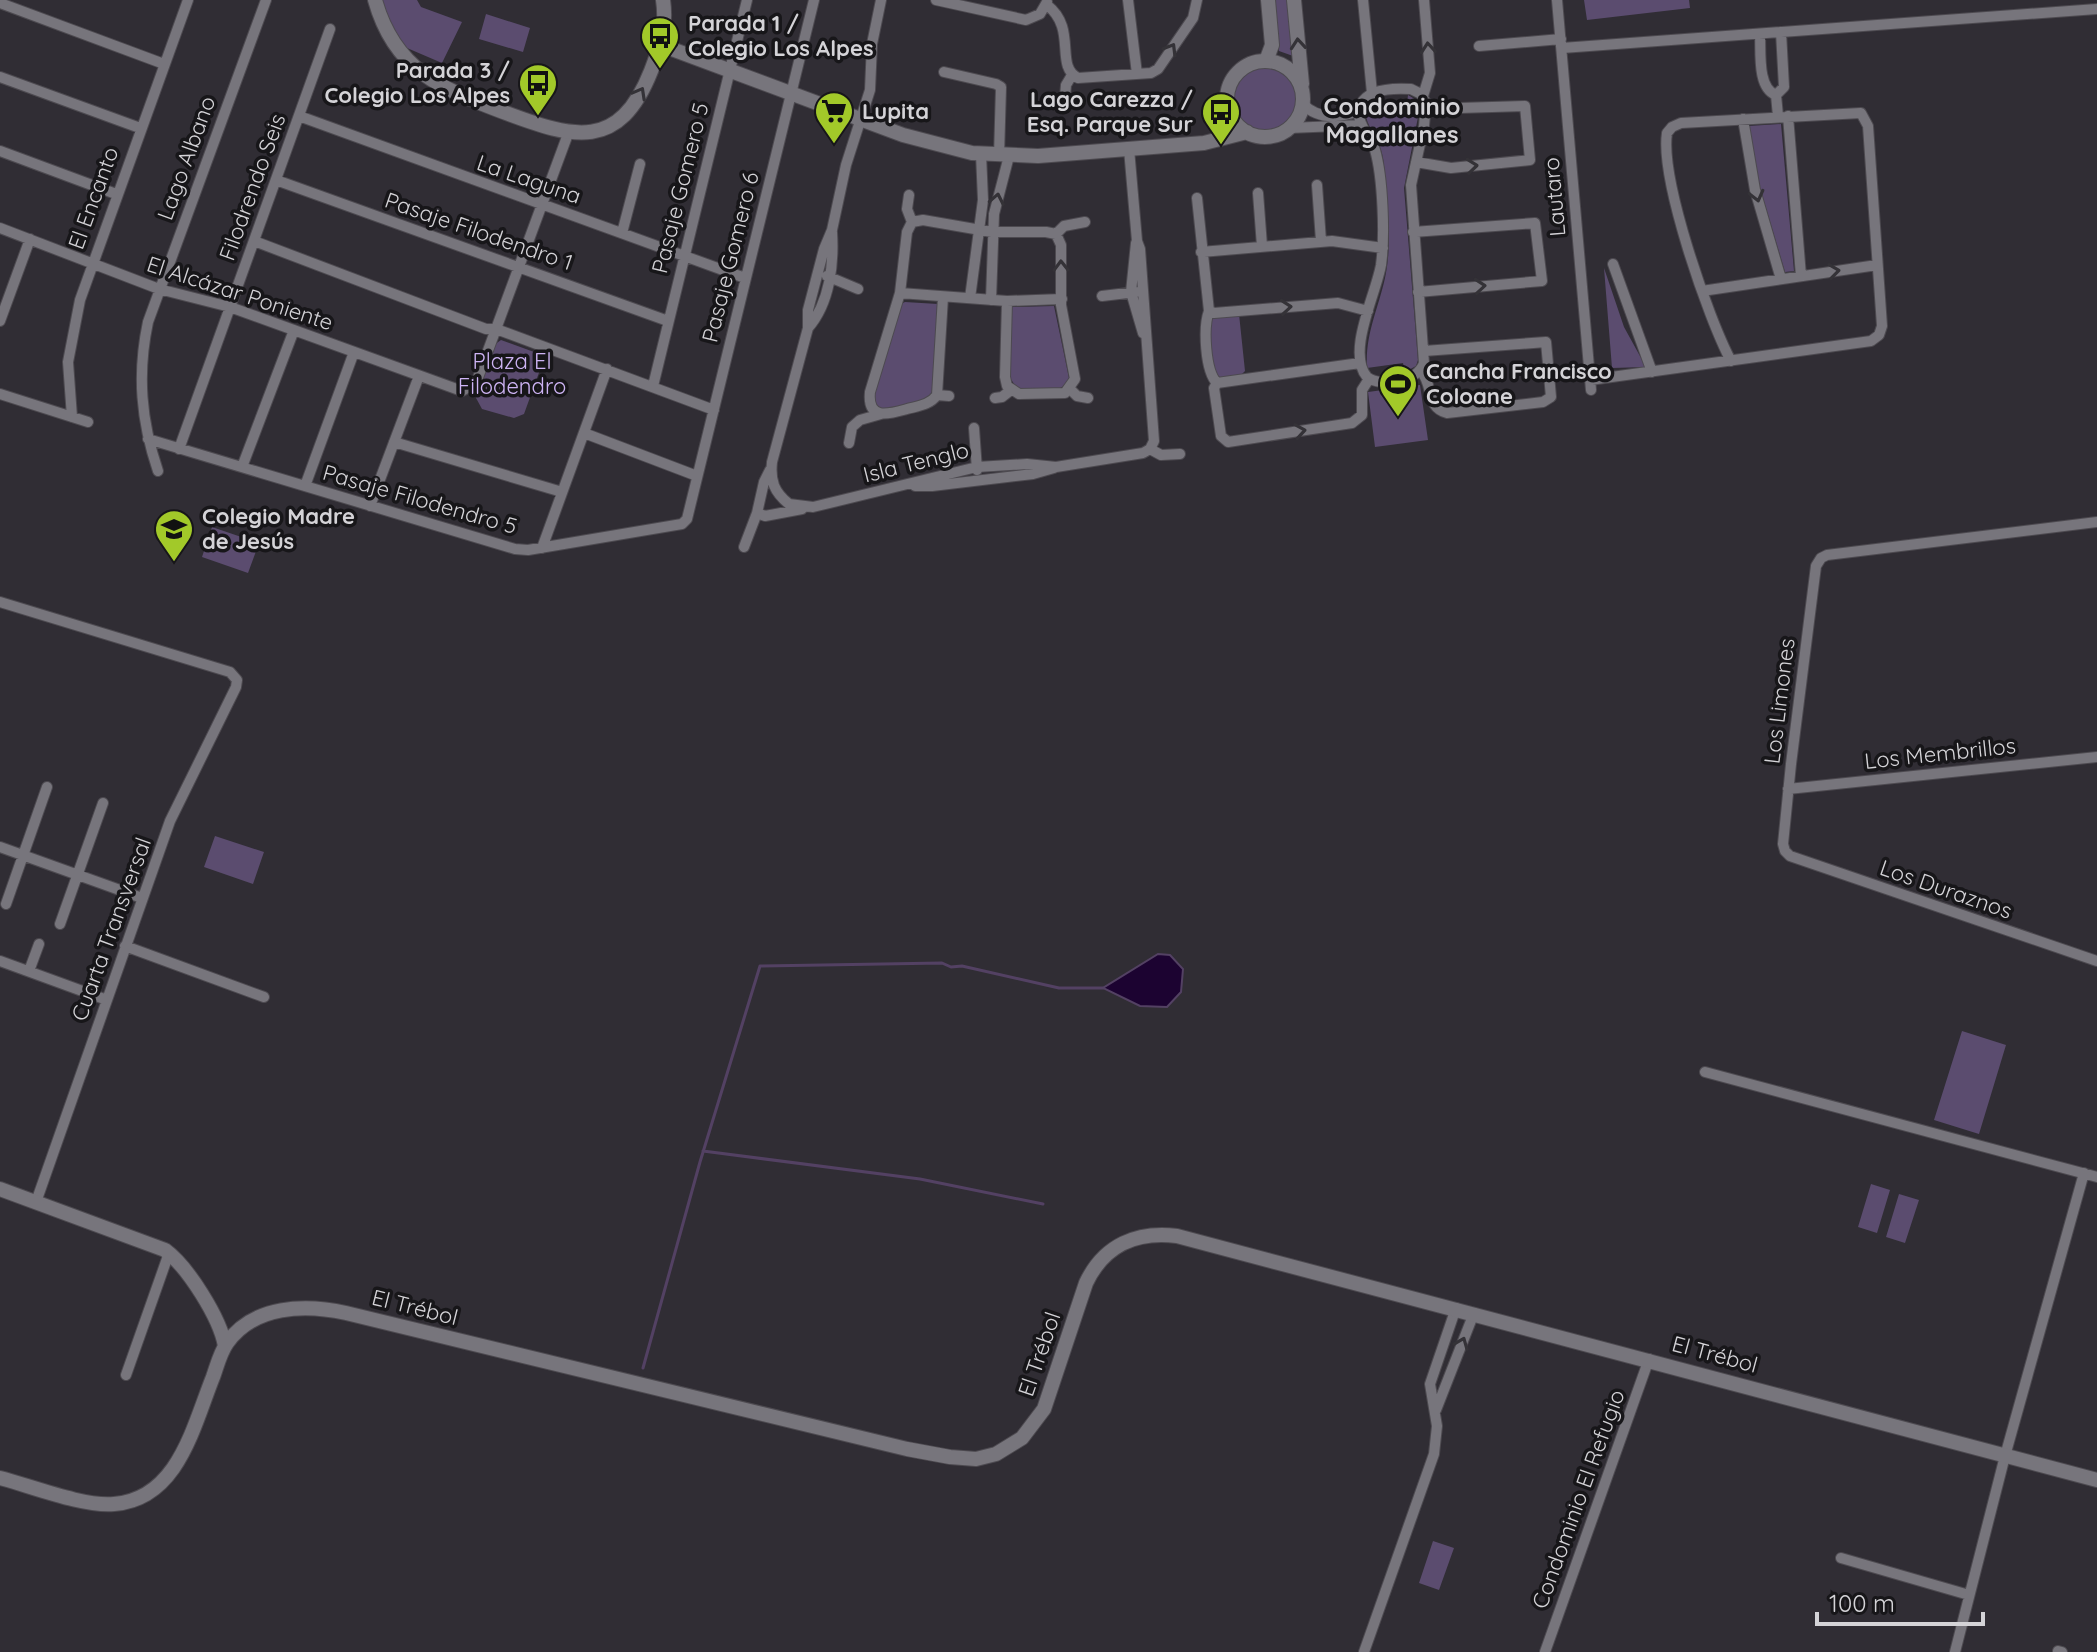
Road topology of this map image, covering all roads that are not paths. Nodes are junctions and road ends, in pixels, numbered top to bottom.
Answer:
1 (186, 0) edge
2 (266, 0) edge
3 (375, 0) edge
4 (663, 0) edge
5 (747, 0) edge
6 (814, 0) edge
7 (881, 0) edge
8 (936, 0) edge
9 (1128, 0) edge
10 (1197, 0) edge
11 (1268, 0) edge
12 (1294, 0) edge
13 (1363, 0) edge
14 (1424, 0) edge
15 (1557, 0) edge
16 (0, 3) edge
17 (1047, 3) edge
18 (2097, 9) edge
19 (330, 29) dead end
20 (1781, 32) junction
21 (1760, 34) junction
22 (1561, 44) junction
23 (661, 45) junction
24 (1479, 46) dead end
25 (1266, 61) junction
26 (164, 64) junction
27 (730, 71) junction
28 (944, 72) dead end
29 (1137, 74) junction
30 (1072, 75) junction
31 (0, 77) edge
32 (1372, 93) junction
33 (791, 94) junction
34 (1776, 95) junction
35 (1303, 96) junction
36 (1423, 96) junction
37 (1065, 97) dead end
38 (1426, 109) junction
39 (1229, 110) junction
40 (1359, 111) junction
41 (299, 116) junction
42 (1783, 116) junction
43 (861, 119) junction
44 (1743, 119) junction
45 (1362, 125) junction
46 (140, 128) junction
47 (1289, 128) junction
48 (1247, 132) junction
49 (568, 134) junction
50 (1192, 143) junction
51 (1129, 149) junction
52 (0, 151) edge
53 (981, 154) junction
54 (1004, 156) junction
55 (1416, 162) junction
56 (640, 164) dead end
57 (276, 180) junction
58 (1317, 185) dead end
59 (1258, 193) dead end
60 (116, 194) junction
61 (909, 195) dead end
62 (1197, 198) dead end
63 (541, 205) junction
64 (912, 222) junction
65 (1085, 222) dead end
66 (0, 228) edge
67 (832, 230) junction
68 (979, 230) junction
69 (992, 232) junction
70 (1413, 232) junction
71 (622, 233) junction
72 (1056, 234) junction
73 (30, 239) junction
74 (254, 241) junction
75 (1137, 241) junction
76 (1321, 241) junction
77 (1262, 246) junction
78 (1383, 248) junction
79 (1201, 252) junction
80 (684, 256) junction
81 (91, 263) junction
82 (1613, 264) dead end
83 (1877, 265) junction
84 (518, 267) junction
85 (818, 273) junction
86 (1801, 276) junction
87 (745, 278) junction
88 (831, 278) junction
89 (1781, 279) junction
90 (159, 289) junction
91 (858, 289) dead end
92 (1145, 291) junction
93 (1702, 291) junction
94 (1131, 292) junction
95 (1418, 292) junction
96 (900, 293) junction
97 (1102, 296) dead end
98 (943, 297) junction
99 (970, 298) junction
100 (1062, 299) junction
101 (991, 300) junction
102 (1007, 301) junction
103 (230, 307) junction
104 (1209, 311) junction
105 (1368, 311) junction
106 (0, 321) edge
107 (668, 321) junction
108 (808, 328) junction
109 (496, 329) junction
110 (294, 330) junction
111 (1145, 337) junction
112 (1424, 351) junction
113 (354, 352) junction
114 (1731, 361) junction
115 (1360, 363) junction
116 (607, 369) junction
117 (1421, 371) junction
118 (1652, 372) junction
119 (419, 376) junction
120 (1369, 379) junction
121 (1217, 383) junction
122 (653, 386) junction
123 (1070, 389) junction
124 (1011, 390) junction
125 (0, 394) edge
126 (937, 395) junction
127 (949, 396) dead end
128 (869, 398) junction
129 (995, 398) dead end
130 (1088, 398) dead end
131 (714, 410) junction
132 (881, 414) junction
133 (72, 417) junction
134 (860, 420) junction
135 (88, 422) dead end
136 (974, 428) dead end
137 (584, 433) junction
138 (148, 439) junction
139 (394, 442) junction
140 (849, 443) dead end
141 (1152, 445) junction
142 (179, 449) junction
143 (1180, 454) dead end
144 (242, 467) junction
145 (977, 467) junction
146 (1056, 467) junction
147 (771, 469) junction
148 (158, 471) dead end
149 (697, 476) junction
150 (978, 480) junction
151 (305, 486) junction
152 (906, 486) junction
153 (562, 492) junction
154 (370, 506) junction
155 (805, 508) junction
156 (757, 513) junction
157 (684, 522) joint
158 (2097, 522) edge
159 (744, 547) dead end
160 (542, 548) junction
161 (0, 602) edge
162 (2097, 757) edge
163 (47, 787) dead end
164 (1788, 789) junction
165 (103, 803) dead end
166 (0, 847) edge
167 (1785, 851) joint
168 (23, 856) junction
169 (77, 875) junction
170 (142, 898) junction
171 (6, 904) dead end
172 (60, 924) dead end
173 (39, 944) dead end
174 (125, 946) junction
175 (0, 961) edge
176 (2097, 961) edge
177 (29, 971) junction
178 (264, 997) dead end
179 (107, 1000) junction
180 (1705, 1072) dead end
181 (2084, 1173) junction
182 (2097, 1177) edge
183 (0, 1189) edge
184 (36, 1202) junction
185 (169, 1253) junction
186 (1456, 1308) junction
187 (1474, 1313) junction
188 (225, 1346) junction
189 (1649, 1359) junction
190 (126, 1375) dead end
191 (1436, 1410) junction
192 (2005, 1456) junction
193 (0, 1478) edge
194 (2097, 1480) edge
195 (1841, 1558) dead end
196 (1969, 1595) junction
197 (1364, 1652) edge
198 (1545, 1652) edge
199 (1955, 1652) edge

1 - 26 street, El Encanto
2 - 90 street, Lago Albano
3 - 49 main road
4 - 23 main road
5 - 27 street, Pasaje Gomero 5
6 - 33 street, Pasaje Gomero 6
7 - 43 street
8 - 17 street
9 - 29 street
29 -> 10 street
11 - 25 main road
35 -> 12 main road
13 - 32 street
36 -> 14 street
15 - 22 street, Lautaro
16 - 26 street
17 - 30 street
18 - 20 street
19 - 41 street, Filodrendo Seis
20 - 21 street
20 - 34 street
21 - 22 street
21 - 34 street
22 - 24 street
22 - 118 street, Lautaro
23 - 27 main road
49 -> 23 main road
25 - 35 main road
25 - 39 main road
26 - 46 street, El Encanto
27 - 33 main road
27 - 80 street, Pasaje Gomero 5
28 - 54 street
29 - 30 street
30 - 37 street
31 - 46 street
32 - 36 street
32 - 40 street
33 - 43 main road
33 - 87 street, Pasaje Gomero 6
34 - 42 street
35 - 40 street
35 - 47 main road
36 - 38 street
38 - 55 street
55 -> 38 street
39 - 48 main road
39 - 50 main road
40 - 45 street
41 - 57 street, Filodrendo Seis
41 - 63 street, La Laguna
42 - 44 street
42 - 83 street
42 - 86 street
43 - 53 main road
43 - 67 street
44 -> 89 street
44 - 93 street
45 - 47 street
45 - 78 street
46 - 60 street, El Encanto
47 - 48 main road
48 - 50 main road
49 - 63 street
50 - 51 main road
51 - 54 main road
51 - 75 street
52 - 60 street
53 - 54 main road
53 - 68 street
69 -> 54 street
55 - 70 street
56 - 71 street
57 - 74 street, Filodrendo Seis
57 - 84 street, Pasaje Filodendro 1
58 - 76 street
59 - 77 street
60 - 81 street, El Encanto
61 - 64 street
62 - 79 street
63 - 71 street, La Laguna
63 - 84 street
64 - 68 street
64 - 96 street
65 - 72 street
66 - 73 street, El Alcázar Poniente
67 - 85 street
67 - 88 street
68 - 69 street
68 - 99 street
69 - 72 street
69 - 101 street
70 - 95 street
95 -> 70 street
71 - 80 street, La Laguna
100 -> 72 street
73 - 81 street, El Alcázar Poniente
73 - 106 street
74 - 103 street, Filodrendo Seis
74 - 109 street
75 - 92 street
75 - 94 street
76 - 77 street
76 - 78 street
77 - 79 street
78 - 105 street
79 - 104 street
80 - 87 street, La Laguna
80 - 107 street, Pasaje Gomero 5
81 - 90 street, El Alcázar Poniente
81 - 133 street, El Encanto
82 - 118 street
86 -> 83 street
83 - 114 street
84 - 107 street, Pasaje Filodendro 1
84 - 109 street
85 - 88 street
85 - 108 street
86 - 89 street
87 - 131 street, Pasaje Gomero 6
88 - 91 street
88 - 108 street
89 - 93 street
90 - 103 street, El Alcázar Poniente
90 - 138 street, Lago Albano
92 - 94 street
92 - 111 street
93 - 114 street
94 - 97 street
94 - 111 street
95 - 112 street
96 - 98 street
96 - 128 street
98 - 99 street
98 - 126 street
99 - 101 street
100 - 102 street
100 - 123 street
101 - 102 street
102 - 124 street
103 - 110 street, El Alcázar Poniente
103 - 142 street, Filodrendo Seis
104 -> 105 street
104 - 121 street
105 - 115 street
107 - 122 street, Pasaje Gomero 5
108 - 147 street
109 - 116 street
109 - 119 street, El Alcázar Poniente
110 - 113 street, El Alcázar Poniente
110 - 144 street
111 - 141 street
112 - 117 street
112 - 117 street
113 - 119 street, El Alcázar Poniente
113 - 151 street
114 - 118 street
115 - 120 street
115 - 121 street
116 - 122 street
116 - 137 street
117 - 120 street
119 - 139 street
121 -> 120 street
122 - 131 street
123 - 124 street
123 - 130 street
124 - 129 street
125 - 133 street
126 - 127 street
126 - 132 street
128 - 132 street
128 - 134 street
131 - 149 street, Pasaje Gomero 6
132 - 134 street
133 - 135 street
134 - 140 street
136 - 145 street
137 - 149 street
137 - 153 street
138 - 142 street, Pasaje Filodendro 5
138 - 148 street, Lago Albano
139 - 153 street
139 - 154 street
141 - 143 street
141 - 146 street, Isla Tenglo
142 - 144 street, Pasaje Filodendro 5
144 - 151 street, Pasaje Filodendro 5
145 - 146 street, Isla Tenglo
145 - 150 street
145 - 152 street, Isla Tenglo
146 - 150 street
147 - 155 street
147 - 156 street
149 - 157 street, Pasaje Gomero 6
150 - 152 street
151 - 154 street, Pasaje Filodendro 5
152 - 155 street, Isla Tenglo
153 - 160 street
154 - 160 street, Pasaje Filodendro 5
155 - 156 street, Isla Tenglo
156 - 159 street
157 - 160 street, Pasaje Filodendro 5
158 - 164 street, Los Limones
161 - 170 street, Cuarta Transversal
162 - 164 street, Los Membrillos
163 - 168 street
164 - 167 street, Los Limones
165 - 169 street
166 - 168 street
167 - 176 street, Los Duraznos
168 - 169 street
168 - 171 street
169 - 170 street
169 - 172 street
170 - 174 street, Cuarta Transversal
173 - 177 street
174 - 178 street
174 - 179 street, Cuarta Transversal
175 - 177 street
177 - 179 street
179 - 184 street, Cuarta Transversal
180 - 181 street
181 - 182 street
181 - 192 street
183 - 184 main road
184 - 185 main road
185 - 188 main road
185 - 190 street
186 - 187 main road, El Trébol
186 - 188 main road, El Trébol
186 - 191 street
187 - 189 main road, El Trébol
191 -> 187 street
188 - 193 main road, El Trébol
189 - 192 main road, El Trébol
189 - 198 street, Condominio El Refugio
191 - 197 street
192 - 194 main road, El Trébol
192 - 196 street
195 - 196 street
196 - 199 street

